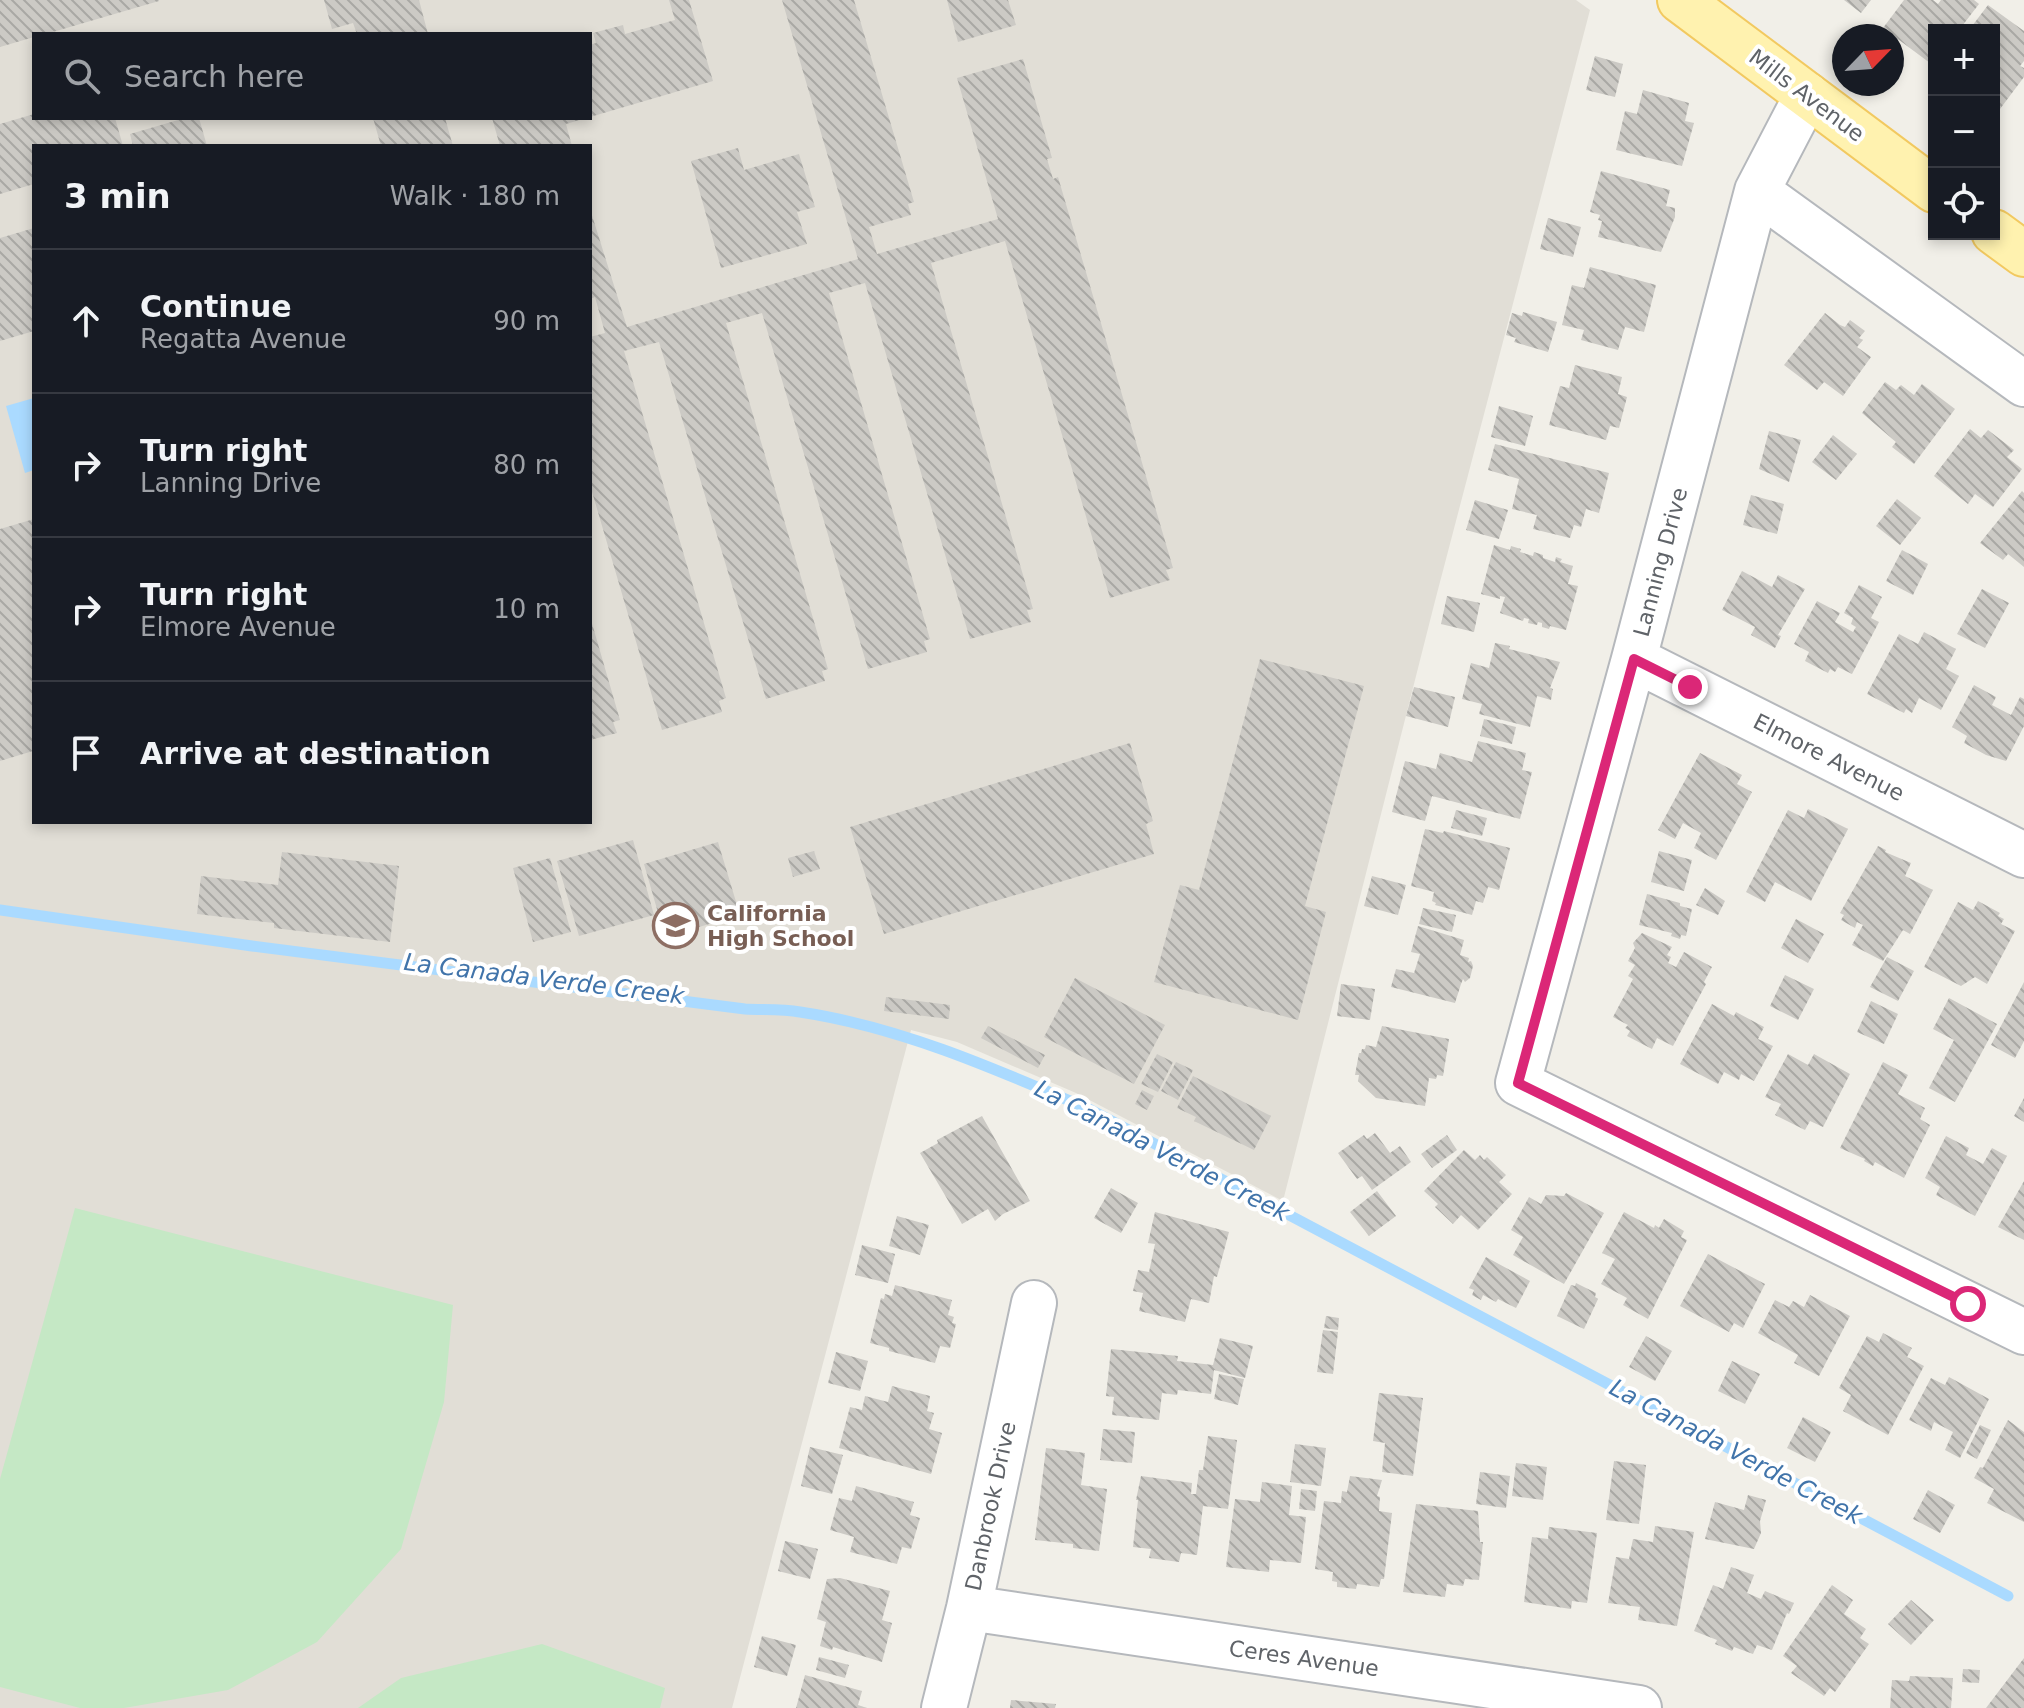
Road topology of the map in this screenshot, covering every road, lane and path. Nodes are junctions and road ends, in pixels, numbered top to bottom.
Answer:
1 (1680, 0) edge
2 (1807, 95) junction
3 (1928, 186) edge
4 (1757, 191) junction
5 (2000, 236) edge
6 (2024, 254) edge
7 (2024, 384) edge
8 (1634, 659) junction
9 (2024, 855) edge
10 (1034, 1303) dead end
11 (2024, 1332) edge
12 (969, 1608) junction
13 (944, 1708) edge
14 (1639, 1708) edge

1 - 2 main road, Mills Avenue
2 - 3 main road, Mills Avenue
2 - 4 street, Lanning Drive
4 - 7 street
4 - 8 street, Lanning Drive
5 - 6 main road
8 - 9 street, Elmore Avenue
8 - 11 street, Lanning Drive
10 - 12 street, Danbrook Drive
12 - 13 street, Danbrook Drive
12 - 14 street, Ceres Avenue

